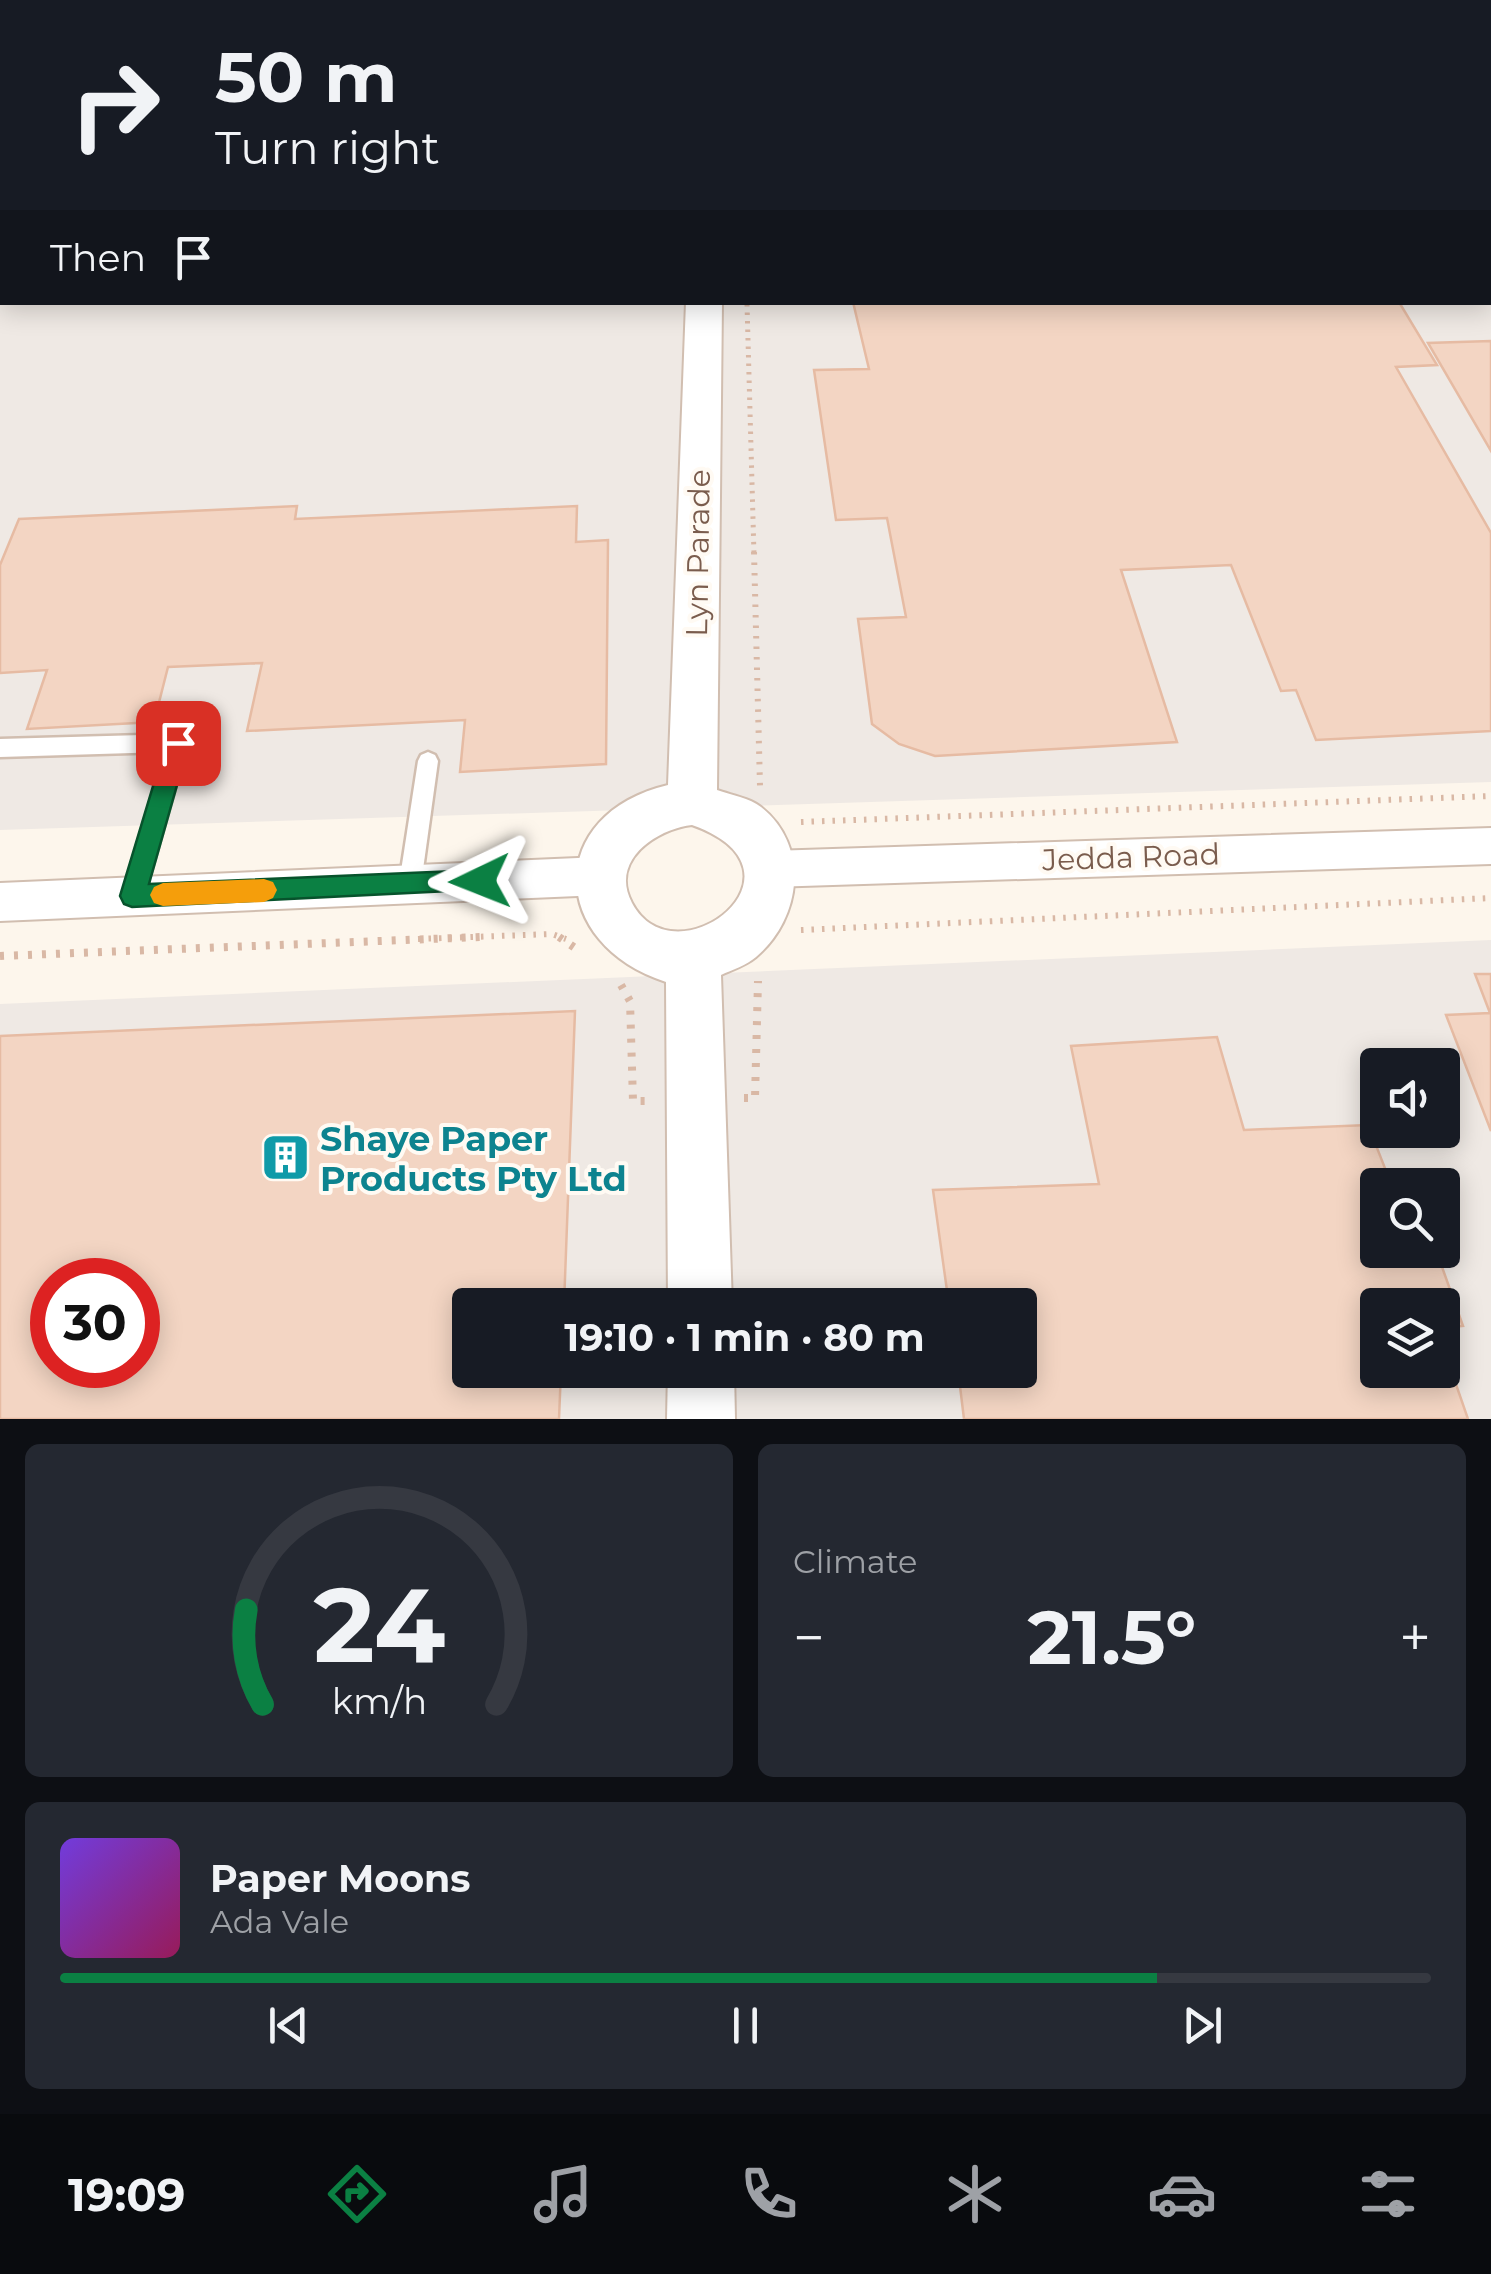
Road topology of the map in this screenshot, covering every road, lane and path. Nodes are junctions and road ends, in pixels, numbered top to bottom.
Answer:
1 (704, 305) edge
2 (747, 305) edge
3 (0, 748) edge
4 (428, 762) dead end
5 (762, 795) dead end
6 (1491, 796) edge
7 (692, 803) junction
8 (780, 846) junction
9 (1491, 846) edge
10 (601, 876) junction
11 (410, 884) junction
12 (132, 896) junction
13 (1491, 898) edge
14 (0, 902) edge
15 (798, 932) dead end
16 (0, 956) edge
17 (693, 957) junction
18 (586, 960) dead end
19 (761, 970) dead end
20 (615, 973) dead end
21 (755, 1098) dead end
22 (632, 1101) dead end
23 (700, 1288) edge
24 (701, 1388) edge
25 (702, 1419) edge

1 - 7 street, Lyn Parade
2 - 5 path
3 - 12 lane
4 - 11 lane
6 - 8 path
7 - 8 street
7 - 10 street
8 - 9 street, Jedda Road
8 - 17 street
10 - 11 street
10 - 17 street
11 - 12 street
12 - 14 street
13 - 15 path
16 - 18 path
17 - 23 street
19 - 21 path
20 - 22 path
24 - 25 street

